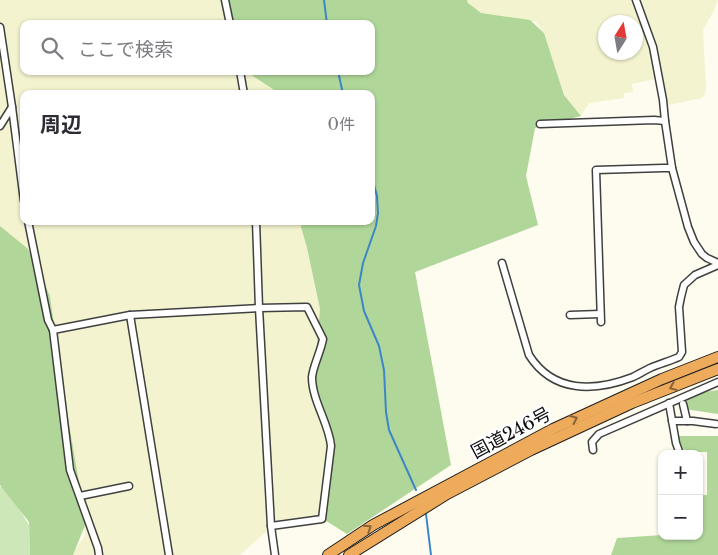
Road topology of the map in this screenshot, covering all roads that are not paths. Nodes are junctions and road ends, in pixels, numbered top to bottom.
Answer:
1 (225, 0) edge
2 (636, 0) edge
3 (229, 20) edge
4 (0, 27) edge
5 (241, 75) edge
6 (243, 90) edge
7 (12, 107) junction
8 (665, 122) junction
9 (540, 124) dead end
10 (0, 126) edge
11 (672, 168) junction
12 (20, 170) edge
13 (29, 225) edge
14 (256, 225) edge
15 (502, 263) dead end
16 (718, 264) edge
17 (259, 308) junction
18 (600, 314) junction
19 (130, 315) junction
20 (570, 315) dead end
21 (601, 322) dead end
22 (53, 330) junction
23 (718, 357) edge
24 (718, 368) edge
25 (718, 382) edge
26 (669, 404) junction
27 (683, 404) dead end
28 (672, 421) junction
29 (687, 421) junction
30 (716, 424) dead end
31 (593, 450) dead end
32 (679, 450) edge
33 (129, 486) dead end
34 (80, 496) junction
35 (271, 526) junction
36 (99, 555) edge
37 (169, 555) edge
38 (275, 555) edge
39 (328, 555) edge
40 (348, 555) edge

1 - 3 street
2 - 8 street
4 - 7 street
5 - 6 street
7 - 10 street
7 - 12 street
8 - 9 street
8 - 11 street
11 - 16 street
11 - 18 street
13 - 22 street
14 - 17 street
15 - 16 street
17 - 19 street
17 - 35 street
17 - 35 street
18 - 20 street
18 - 21 street
19 - 22 street
19 - 37 street
22 - 34 street
39 -> 23 highway, 国道246号
24 -> 40 highway, 国道246号
25 - 26 street
26 - 28 street
26 - 31 street
27 - 29 street
28 - 29 street
28 - 32 street
29 - 30 street
33 - 34 street
34 - 36 street
35 - 38 street

